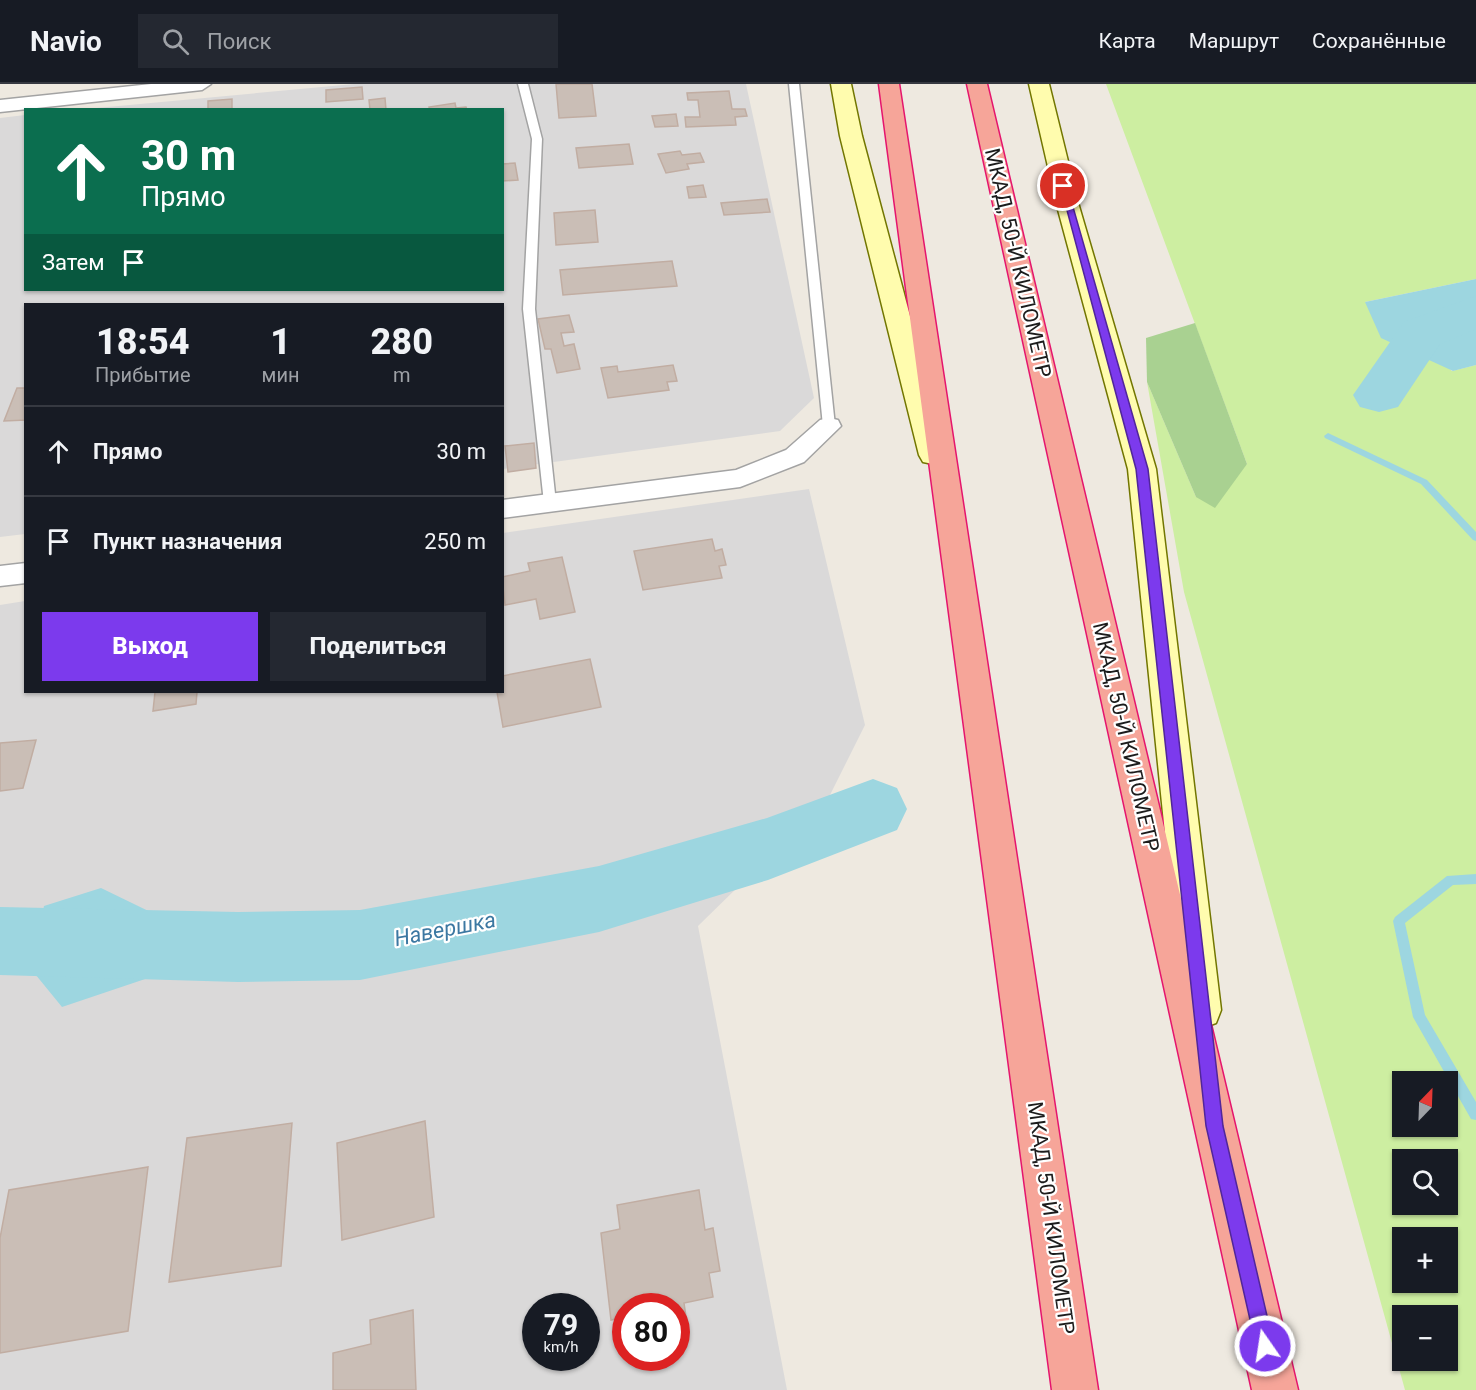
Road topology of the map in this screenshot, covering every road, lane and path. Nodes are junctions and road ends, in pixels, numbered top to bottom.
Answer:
1 (202, 84) edge
2 (523, 84) edge
3 (794, 84) edge
4 (841, 84) edge
5 (889, 84) edge
6 (977, 84) edge
7 (1039, 84) edge
8 (0, 106) edge
9 (829, 426) joint
10 (550, 502) junction
11 (504, 509) edge
12 (953, 537) junction
13 (24, 573) edge
14 (0, 576) edge
15 (1215, 1126) junction
16 (1075, 1390) edge
17 (1275, 1390) edge

1 - 8 street
2 - 10 lane
3 - 9 lane
4 - 12 main road
5 - 12 highway, МКАД, 50-Й КИЛОМЕТР
6 - 15 highway, МКАД, 50-Й КИЛОМЕТР
7 - 15 main road
9 - 10 street
10 - 11 street
12 - 16 highway, МКАД, 50-Й КИЛОМЕТР
13 - 14 street
15 - 17 highway, МКАД, 50-Й КИЛОМЕТР

